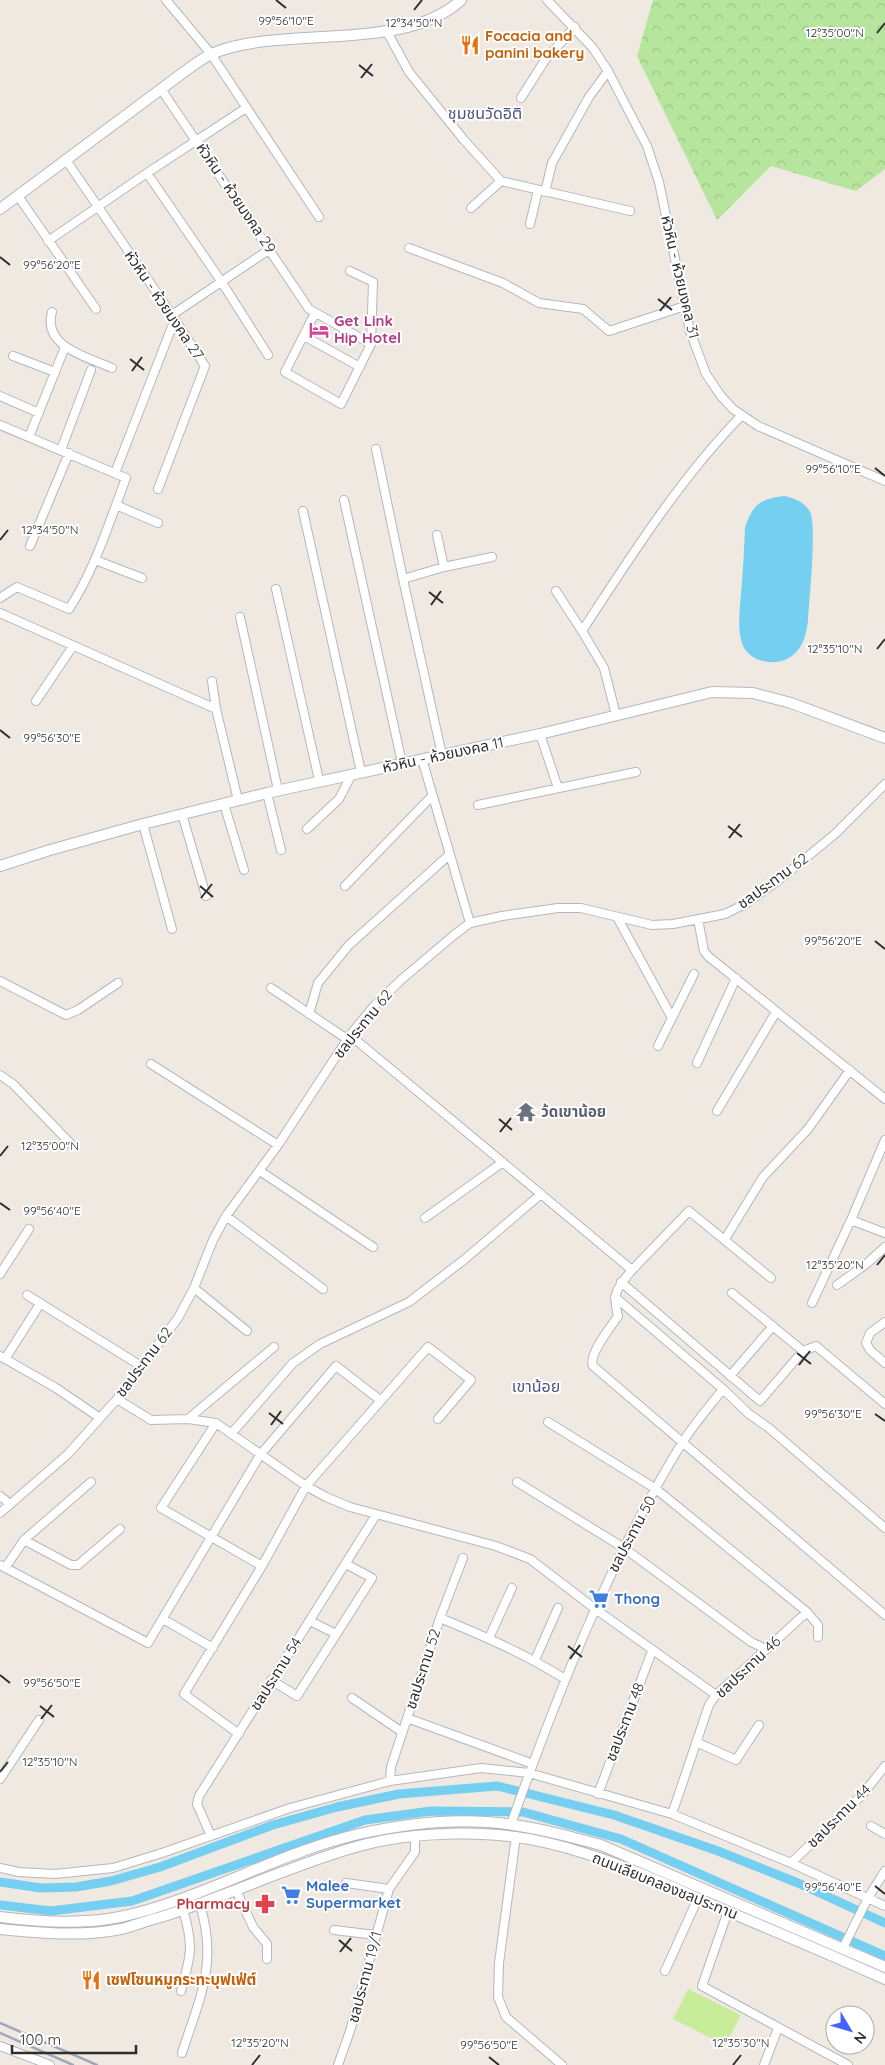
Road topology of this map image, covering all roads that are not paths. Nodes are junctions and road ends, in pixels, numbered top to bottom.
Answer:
1 (166, 0) edge
2 (461, 0) edge
3 (547, 0) edge
4 (575, 27) junction
5 (386, 30) junction
6 (211, 54) junction
7 (608, 71) junction
8 (161, 89) junction
9 (521, 98) dead end
10 (246, 108) junction
11 (196, 140) junction
12 (66, 160) junction
13 (147, 173) junction
14 (502, 181) junction
15 (541, 191) junction
16 (18, 196) junction
17 (98, 207) junction
18 (471, 208) dead end
19 (0, 209) edge
20 (630, 211) dead end
21 (320, 217) dead end
22 (530, 224) dead end
23 (48, 241) junction
24 (408, 248) dead end
25 (270, 249) junction
26 (350, 271) dead end
27 (221, 281) junction
28 (685, 306) junction
29 (96, 309) dead end
30 (312, 311) junction
31 (52, 312) dead end
32 (173, 317) junction
33 (304, 336) junction
34 (371, 344) junction
35 (65, 347) junction
36 (268, 355) dead end
37 (13, 356) dead end
38 (360, 367) junction
39 (112, 368) dead end
40 (91, 370) dead end
41 (55, 372) junction
42 (0, 396) edge
43 (38, 413) junction
44 (742, 416) junction
45 (0, 425) edge
46 (29, 437) junction
47 (376, 449) dead end
48 (65, 451) junction
49 (115, 473) junction
50 (885, 481) edge
51 (158, 489) dead end
52 (344, 500) dead end
53 (116, 505) junction
54 (303, 511) dead end
55 (158, 523) dead end
56 (437, 535) dead end
57 (30, 546) dead end
58 (492, 557) dead end
59 (95, 560) junction
60 (444, 567) junction
61 (142, 578) dead end
62 (403, 579) junction
63 (276, 589) dead end
64 (556, 591) dead end
65 (0, 598) edge
66 (0, 613) edge
67 (240, 617) dead end
68 (582, 631) junction
69 (73, 646) junction
70 (212, 680) dead end
71 (36, 700) dead end
72 (216, 709) junction
73 (616, 715) junction
74 (540, 734) junction
75 (885, 738) edge
76 (442, 755) junction
77 (422, 759) junction
78 (402, 763) junction
79 (636, 772) dead end
80 (356, 773) junction
81 (319, 780) junction
82 (885, 784) edge
83 (558, 788) junction
84 (278, 790) junction
85 (266, 793) junction
86 (432, 796) junction
87 (238, 800) junction
88 (224, 804) junction
89 (478, 805) dead end
90 (182, 814) junction
91 (143, 824) junction
92 (307, 829) dead end
93 (281, 850) dead end
94 (449, 855) junction
95 (0, 866) edge
96 (244, 870) dead end
97 (345, 886) dead end
98 (206, 896) dead end
99 (617, 917) junction
100 (698, 919) junction
101 (470, 923) junction
102 (172, 929) dead end
103 (694, 974) dead end
104 (736, 978) junction
105 (0, 981) edge
106 (118, 983) dead end
107 (271, 988) dead end
108 (776, 1012) junction
109 (309, 1014) junction
110 (672, 1018) junction
111 (349, 1037) junction
112 (658, 1046) dead end
113 (151, 1064) dead end
114 (697, 1064) dead end
115 (850, 1070) junction
116 (0, 1075) edge
117 (885, 1099) edge
118 (717, 1111) dead end
119 (885, 1140) edge
120 (71, 1144) dead end
121 (278, 1145) junction
122 (503, 1162) junction
123 (260, 1171) junction
124 (542, 1194) junction
125 (226, 1216) junction
126 (425, 1218) dead end
127 (851, 1220) junction
128 (29, 1229) dead end
129 (885, 1234) edge
130 (725, 1239) junction
131 (373, 1247) dead end
132 (885, 1247) edge
133 (632, 1270) junction
134 (0, 1274) edge
135 (771, 1278) dead end
136 (621, 1282) junction
137 (837, 1285) dead end
138 (194, 1288) junction
139 (323, 1289) dead end
140 (732, 1293) dead end
141 (26, 1295) dead end
142 (616, 1297) junction
143 (812, 1303) dead end
144 (40, 1304) junction
145 (885, 1322) edge
146 (773, 1326) junction
147 (247, 1331) dead end
148 (274, 1347) dead end
149 (803, 1351) junction
150 (3, 1358) edge
151 (885, 1363) edge
152 (141, 1366) junction
153 (730, 1376) junction
154 (723, 1389) junction
155 (117, 1399) junction
156 (380, 1400) junction
157 (885, 1404) edge
158 (100, 1418) junction
159 (188, 1419) junction
160 (438, 1419) dead end
161 (548, 1422) dead end
162 (216, 1423) junction
163 (232, 1433) junction
164 (683, 1442) junction
165 (260, 1455) junction
166 (91, 1482) dead end
167 (517, 1482) dead end
168 (306, 1486) junction
169 (656, 1489) junction
170 (0, 1496) edge
171 (10, 1504) junction
172 (0, 1513) edge
173 (376, 1515) junction
174 (885, 1528) edge
175 (120, 1529) dead end
176 (211, 1537) junction
177 (24, 1540) junction
178 (624, 1548) junction
179 (463, 1558) dead end
180 (346, 1564) junction
181 (3, 1566) edge
182 (262, 1566) junction
183 (512, 1588) dead end
184 (558, 1608) dead end
185 (594, 1608) junction
186 (807, 1612) junction
187 (885, 1615) edge
188 (440, 1618) junction
189 (163, 1619) junction
190 (310, 1621) junction
191 (336, 1634) junction
192 (818, 1637) dead end
193 (489, 1638) junction
194 (213, 1648) junction
195 (766, 1649) junction
196 (652, 1650) junction
197 (535, 1660) junction
198 (565, 1679) junction
199 (271, 1680) junction
200 (716, 1695) junction
201 (352, 1698) dead end
202 (407, 1718) junction
203 (39, 1720) dead end
204 (760, 1725) dead end
205 (402, 1732) junction
206 (239, 1734) junction
207 (696, 1742) junction
208 (533, 1764) junction
209 (885, 1766) edge
210 (3, 1770) edge
211 (529, 1773) junction
212 (0, 1779) edge
213 (390, 1781) junction
214 (598, 1794) junction
215 (672, 1814) junction
216 (511, 1824) junction
217 (871, 1826) dead end
218 (885, 1834) edge
219 (211, 1836) junction
220 (415, 1836) junction
221 (516, 1836) junction
222 (791, 1864) junction
223 (0, 1868) edge
224 (885, 1871) edge
225 (346, 1883) dead end
226 (389, 1889) junction
227 (236, 1890) junction
228 (698, 1898) junction
229 (868, 1898) junction
230 (200, 1905) junction
231 (885, 1906) edge
232 (183, 1910) junction
233 (728, 1911) junction
234 (0, 1917) edge
235 (0, 1929) edge
236 (334, 1930) dead end
237 (376, 1935) junction
238 (844, 1948) junction
239 (838, 1958) junction
240 (267, 1959) dead end
241 (885, 1967) edge
242 (665, 1971) dead end
243 (885, 1980) edge
244 (180, 1991) dead end
245 (778, 2028) junction
246 (0, 2046) edge
247 (182, 2053) dead end
248 (50, 2065) edge
249 (338, 2065) edge
250 (562, 2065) edge
251 (764, 2065) edge
252 (848, 2065) edge

1 - 6 street
2 - 5 street
3 - 4 street, หัวหิน - ห้วยมงคล 31
4 - 7 street, หัวหิน - ห้วยมงคล 31
4 - 9 street
5 - 6 street
5 - 14 street
6 - 8 street
6 - 10 street
7 - 15 street
7 - 28 street, หัวหิน - ห้วยมงคล 31
8 - 11 street, หัวหิน - ห้วยมงคล 29
8 - 12 street
10 - 11 street
10 - 21 street
11 - 13 street
11 - 25 street, หัวหิน - ห้วยมงคล 29
12 - 16 street
12 - 17 street, หัวหิน - ห้วยมงคล 27
13 - 17 street
13 - 27 street
14 - 15 street
14 - 18 street
15 - 20 street
15 - 22 street
16 - 19 street
16 - 23 street
17 - 23 street
17 - 32 street, หัวหิน - ห้วยมงคล 27
23 - 29 street
24 - 28 street
25 - 27 street
25 - 30 street, หัวหิน - ห้วยมงคล 29
26 - 34 street
27 - 32 street
27 - 36 street
28 - 44 street, หัวหิน - ห้วยมงคล 31
30 - 33 street
30 - 34 street
31 - 35 street
32 - 49 street
32 - 51 street, หัวหิน - ห้วยมงคล 27
33 - 38 street
33 - 38 street
34 - 38 street
35 - 39 street
35 - 41 street
37 - 41 street
40 - 48 street
41 - 43 street
42 - 43 street
43 - 46 street
44 - 50 street, หัวหิน - ห้วยมงคล 31
44 - 68 street
45 - 46 street
46 - 48 street
47 - 62 street
48 - 49 street
48 - 57 street
49 - 53 street
52 - 78 street
53 - 55 street
53 - 59 street
54 - 80 street
56 - 60 street
58 - 60 street
59 - 61 street
59 - 65 street
60 - 62 street
62 - 76 street
63 - 81 street
64 - 68 street
66 - 69 street
67 - 84 street
68 - 73 street
69 - 71 street
69 - 72 street
70 - 72 street
72 - 87 street
73 - 74 street, หัวหิน - ห้วยมงคล 11
73 - 75 street, หัวหิน - ห้วยมงคล 11
74 - 76 street, หัวหิน - ห้วยมงคล 11
74 - 83 street
76 - 77 street, หัวหิน - ห้วยมงคล 11
77 - 78 street, หัวหิน - ห้วยมงคล 11
77 - 86 street
78 - 80 street, หัวหิน - ห้วยมงคล 11
79 - 83 street
80 - 81 street, หัวหิน - ห้วยมงคล 11
80 - 92 street
81 - 84 street, หัวหิน - ห้วยมงคล 11
82 - 100 street, ชลประทาน 62
83 - 89 street
84 - 85 street, หัวหิน - ห้วยมงคล 11
85 - 87 street, หัวหิน - ห้วยมงคล 11
85 - 93 street
86 - 94 street
86 - 97 street
87 - 88 street, หัวหิน - ห้วยมงคล 11
88 - 90 street, หัวหิน - ห้วยมงคล 11
88 - 96 street
90 - 91 street, หัวหิน - ห้วยมงคล 11
90 - 98 street
91 - 95 street, หัวหิน - ห้วยมงคล 11
91 - 102 street
94 - 101 street
94 - 109 street
99 - 100 street, ชลประทาน 62
99 - 101 street, ชลประทาน 62
99 - 110 street
100 - 104 street
101 - 111 street, ชลประทาน 62
103 - 110 street
104 - 108 street
104 - 114 street
105 - 106 street
107 - 109 street
108 - 115 street
108 - 118 street
109 - 111 street
110 - 112 street
111 - 121 street, ชลประทาน 62
111 - 122 street
113 - 121 street
115 - 117 street
115 - 130 street
116 - 120 street
119 - 127 street
121 - 123 street, ชลประทาน 62
122 - 124 street
122 - 126 street
123 - 125 street, ชลประทาน 62
123 - 131 street
124 - 133 street
124 - 163 street
125 - 138 street, ชลประทาน 62
125 - 139 street
127 - 129 street
127 - 143 street
128 - 134 street
130 - 133 street
130 - 135 street
132 - 137 street
133 - 136 street
136 - 142 street
136 - 153 street
138 - 147 street
138 - 152 street, ชลประทาน 62
140 - 146 street
141 - 144 street
142 - 154 street
142 - 164 street
144 - 150 street
144 - 152 street
145 - 151 street
146 - 149 street
146 - 153 street
148 - 159 street
149 - 153 street
149 - 157 street
150 - 158 street
152 - 155 street, ชลประทาน 62
154 - 164 street, ชลประทาน 50
154 - 174 street
155 - 158 street, ชลประทาน 62
155 - 159 street
156 - 160 street
156 - 165 street
156 - 168 street
158 - 171 street, ชลประทาน 62
159 - 162 street
161 - 169 street
162 - 163 street
162 - 176 street
163 - 165 street
164 - 169 street, ชลประทาน 50
164 - 187 street
165 - 168 street
165 - 176 street
166 - 177 street
167 - 178 street
168 - 173 street
168 - 182 street
169 - 178 street, ชลประทาน 50
169 - 186 street
170 - 171 street
171 - 172 street, ชลประทาน 62
173 - 180 street, ชลประทาน 54
173 - 185 street
175 - 177 street
176 - 182 street
176 - 189 street
177 - 181 street
178 - 185 street, ชลประทาน 50
178 - 195 street
179 - 188 street, ชลประทาน 52
180 - 190 street, ชลประทาน 54
180 - 191 street
181 - 189 street
182 - 194 street
183 - 193 street
184 - 197 street
185 - 196 street
185 - 198 street, ชลประทาน 50
186 - 192 street
186 - 195 street, ชลประทาน 46
188 - 193 street
188 - 202 street, ชลประทาน 52
189 - 194 street
190 - 191 street
190 - 199 street, ชลประทาน 54
191 - 199 street
193 - 197 street
194 - 206 street
195 - 200 street, ชลประทาน 46
196 - 200 street
196 - 214 street, ชลประทาน 48
197 - 198 street
198 - 208 street, ชลประทาน 50
199 - 206 street, ชลประทาน 54
200 - 207 street, ชลประทาน 46
201 - 205 street
202 - 205 street, ชลประทาน 52
202 - 208 street
203 - 210 street
204 - 207 street
205 - 213 street, ชลประทาน 52
206 - 219 street, ชลประทาน 54
207 - 215 street, ชลประทาน 46
208 - 211 street, ชลประทาน 50
209 - 222 street, ชลประทาน 44
210 - 212 street
211 - 213 street
211 - 214 street
211 - 216 street, ชลประทาน 50
213 - 219 street
214 - 215 street
215 - 222 street
216 - 234 street, ถนนเลียบคลองชลประทาน
216 - 238 street, ถนนเลียบคลองชลประทาน
217 - 218 street
219 - 223 street
220 - 221 street, ถนนเลียบคลองชลประทาน
220 - 226 street, ชลประทาน 19/1
220 - 227 street, ถนนเลียบคลองชลประทาน
221 - 228 street, ถนนเลียบคลองชลประทาน
221 - 250 street
222 - 229 street
224 - 229 street
225 - 226 street
226 - 237 street, ชลประทาน 19/1
227 - 230 street, ถนนเลียบคลองชลประทาน
227 - 240 street
228 - 233 street, ถนนเลียบคลองชลประทาน
228 - 242 street
229 - 231 street
229 - 238 street
230 - 232 street, ถนนเลียบคลองชลประทาน
230 - 247 street
232 - 235 street, ถนนเลียบคลองชลประทาน
232 - 244 street
233 - 239 street, ถนนเลียบคลองชลประทาน
233 - 245 street
236 - 237 street
237 - 249 street, ชลประทาน 19/1
238 - 239 street
238 - 241 street, ถนนเลียบคลองชลประทาน
239 - 243 street, ถนนเลียบคลองชลประทาน
245 - 251 street
245 - 252 street
246 - 248 street

